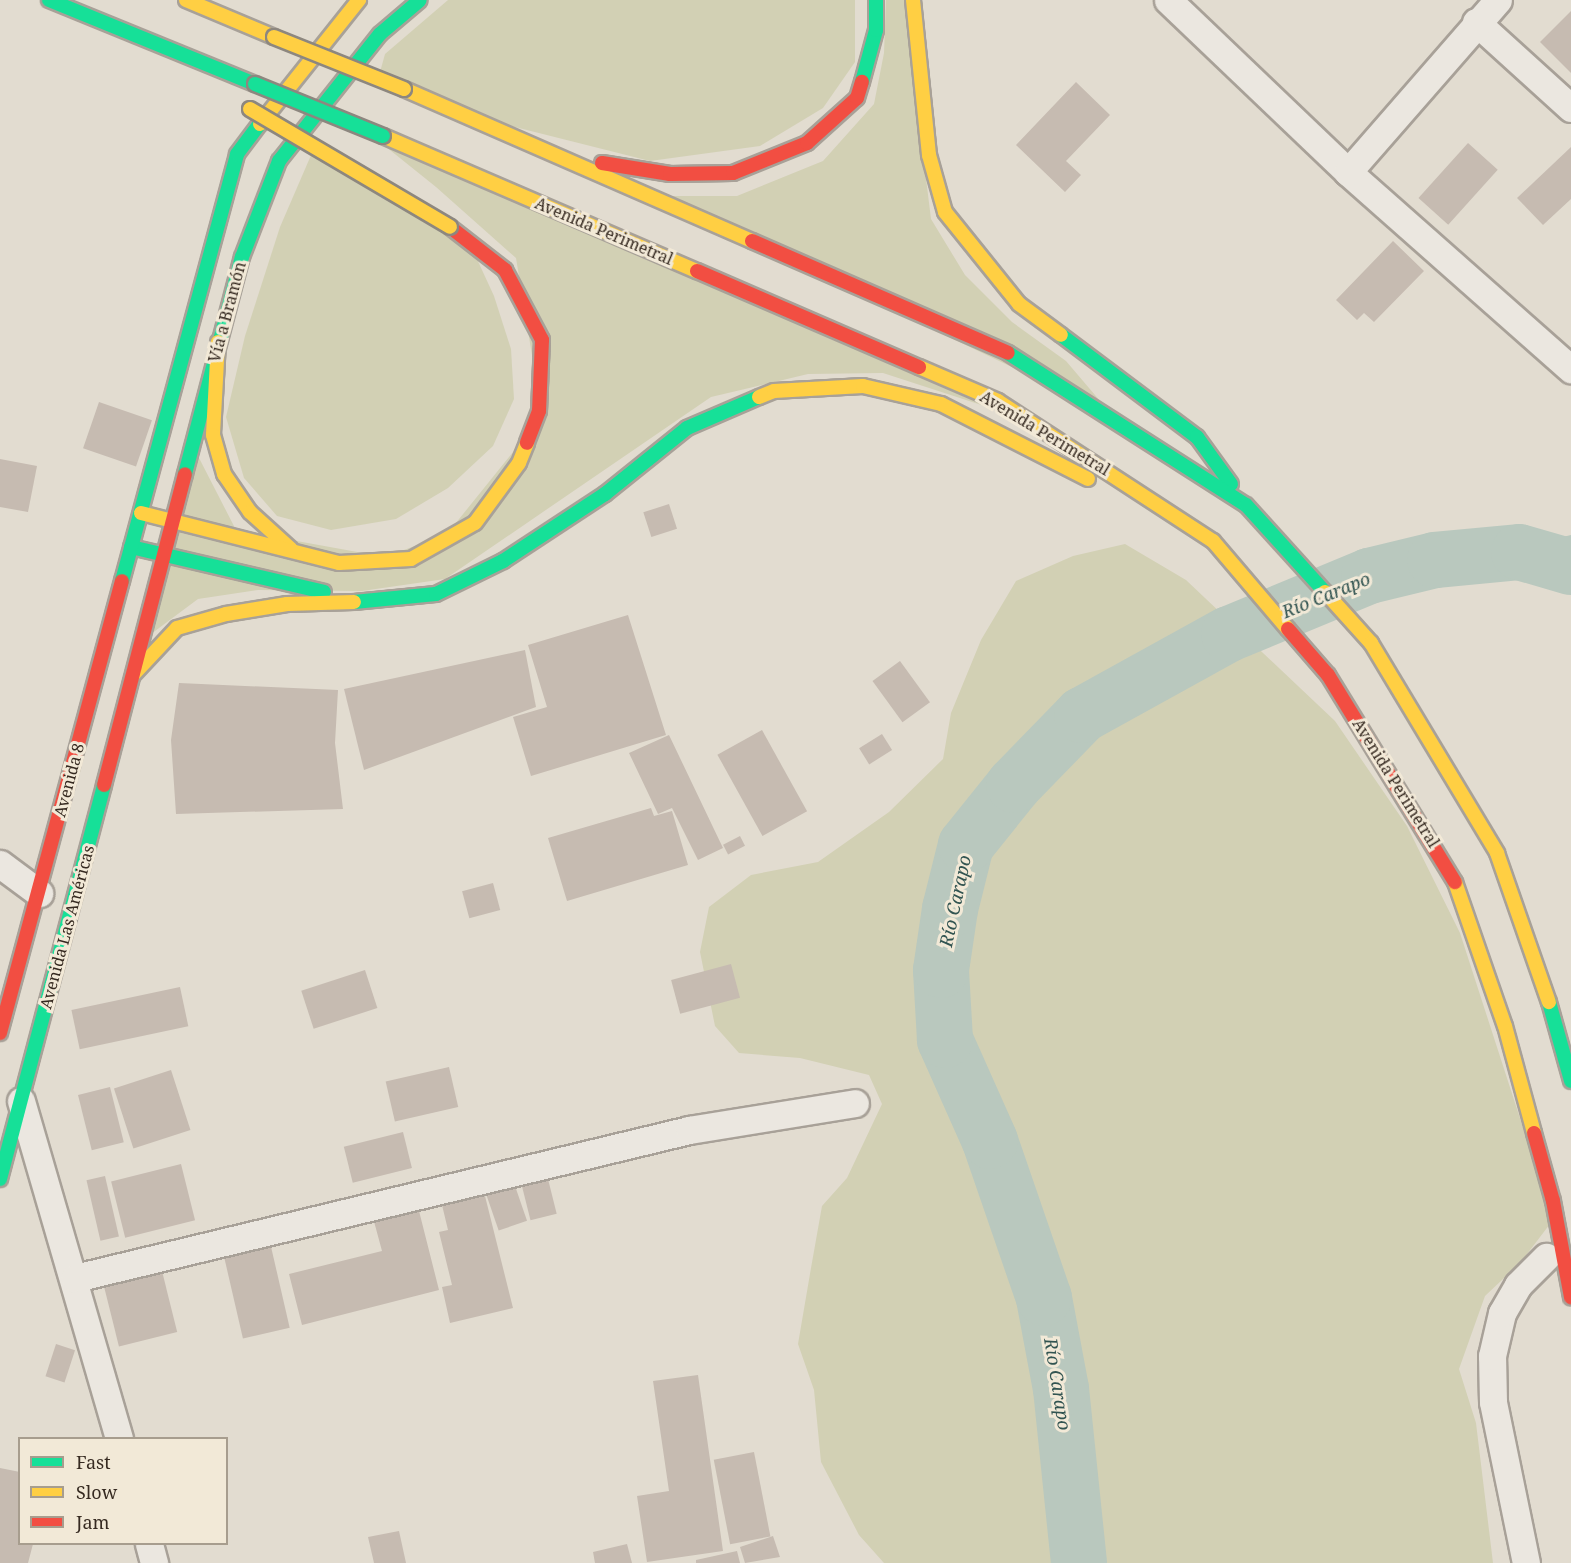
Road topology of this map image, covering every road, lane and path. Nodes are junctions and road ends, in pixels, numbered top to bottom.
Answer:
1 (50, 0) edge
2 (186, 0) edge
3 (359, 0) edge
4 (420, 0) edge
5 (876, 0) edge
6 (914, 0) edge
7 (1168, 0) edge
8 (1498, 0) edge
9 (67, 7) junction
10 (1476, 22) junction
11 (179, 69) dead end
12 (404, 89) junction
13 (245, 106) dead end
14 (1571, 108) edge
15 (1348, 172) junction
16 (218, 342) junction
17 (1571, 369) edge
18 (1246, 505) junction
19 (141, 513) junction
20 (172, 521) junction
21 (1213, 541) junction
22 (131, 547) junction
23 (295, 552) junction
24 (162, 555) junction
25 (370, 602) junction
26 (99, 667) joint
27 (133, 675) junction
28 (0, 864) edge
29 (39, 893) junction
30 (0, 1033) edge
31 (1571, 1081) edge
32 (21, 1101) junction
33 (855, 1103) dead end
34 (0, 1179) edge
35 (1546, 1257) dead end
36 (75, 1278) junction
37 (1571, 1297) edge
38 (119, 1437) edge
39 (148, 1545) edge
40 (154, 1563) edge
41 (1526, 1563) edge

1 - 9 main road, Avenida Perimetral
2 - 12 main road, bridge
3 - 19 main road, Vía a Bramón
4 - 16 main road, Vía a Bramón
5 - 12 main road
6 - 18 main road
7 - 15 street
8 - 10 street
9 - 11 main road
9 - 21 main road, Avenida Perimetral, bridge
10 - 14 street
10 - 15 street
12 - 18 main road
13 - 23 main road, bridge
15 - 17 street
16 - 20 main road, Vía a Bramón
16 - 23 main road
18 - 31 main road
19 - 20 main road
19 - 22 main road, Vía a Bramón
20 - 23 main road
20 - 24 main road, Vía a Bramón
21 - 25 main road
21 - 37 main road, Avenida Perimetral
22 - 24 main road
22 - 26 main road, Vía a Bramón
24 - 25 main road
24 - 27 main road, Vía a Bramón
25 - 27 main road
26 - 29 main road, Avenida 8
27 - 32 main road, Avenida Las Américas
28 - 29 street
29 - 30 main road
32 - 34 main road, Avenida Las Américas
32 - 36 street
33 - 36 street
35 - 41 street
36 - 38 street
39 - 40 street

